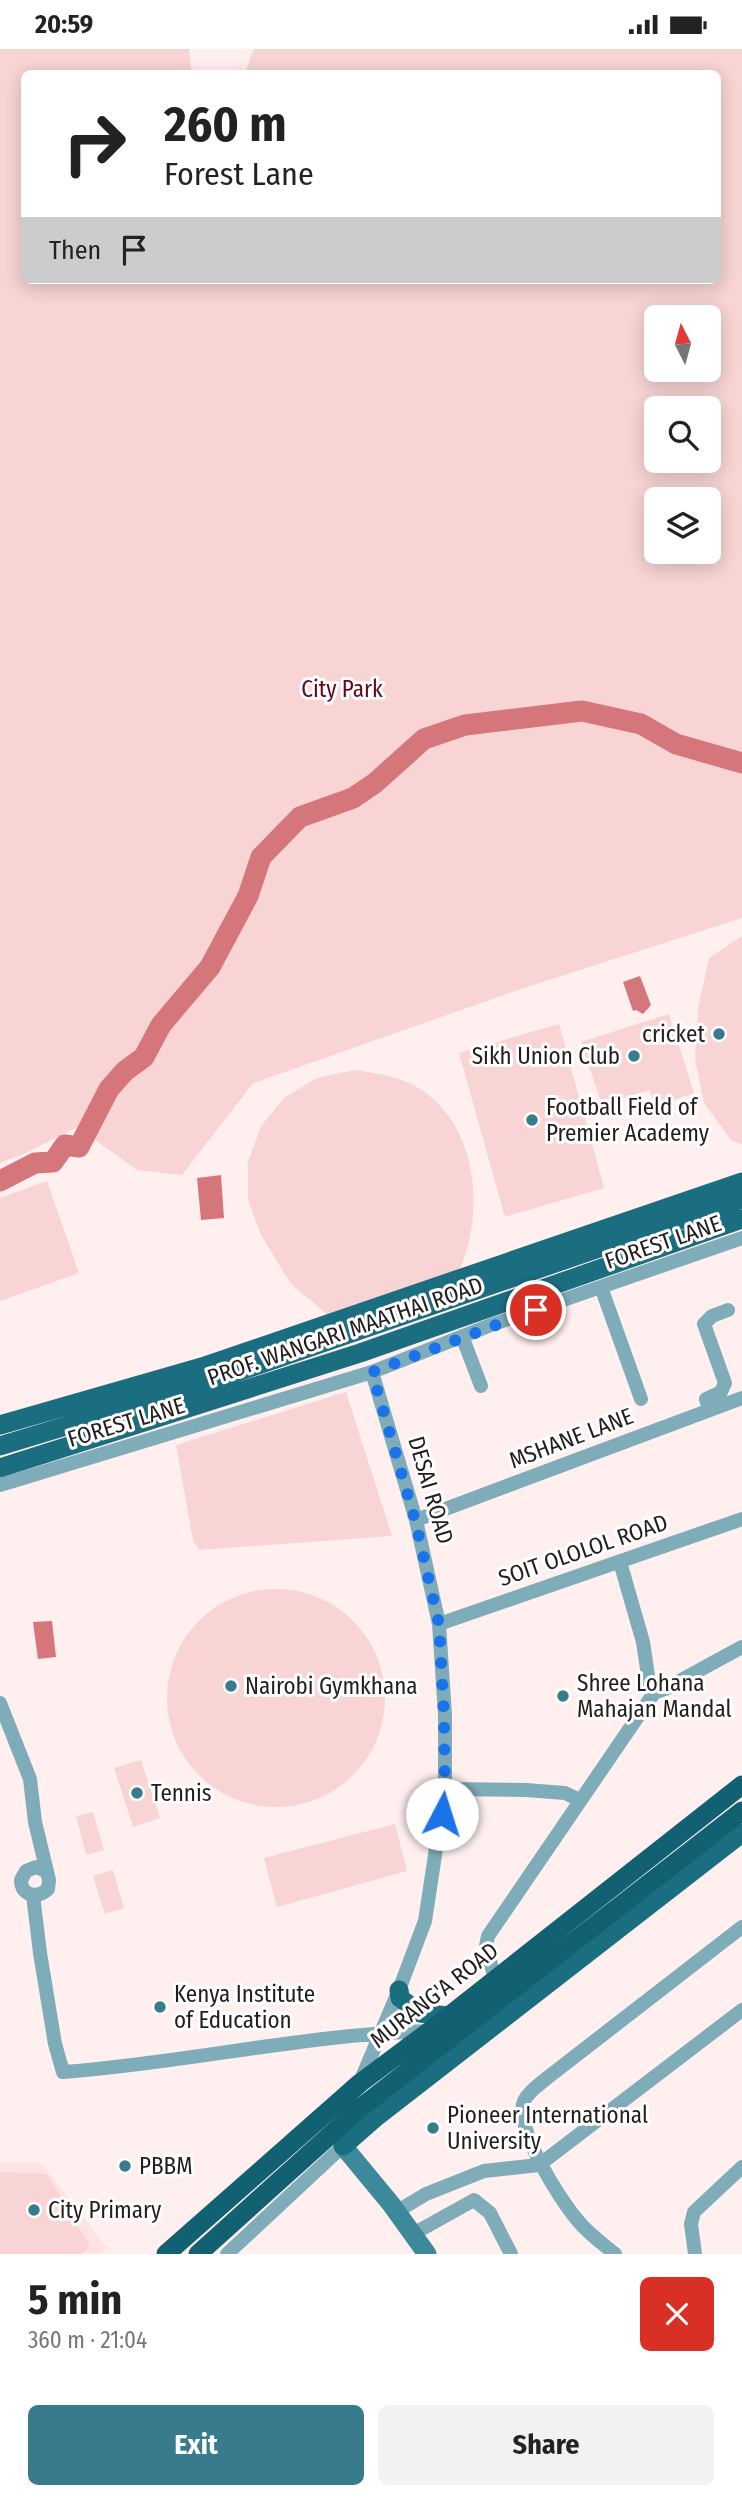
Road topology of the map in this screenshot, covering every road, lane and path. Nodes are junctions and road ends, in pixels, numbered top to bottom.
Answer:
1 (742, 1182) edge
2 (742, 1199) edge
3 (742, 1219) edge
4 (742, 1238) edge
5 (601, 1287) junction
6 (728, 1310) dead end
7 (462, 1336) junction
8 (372, 1372) junction
9 (481, 1386) dead end
10 (742, 1398) edge
11 (641, 1399) dead end
12 (709, 1410) junction
13 (0, 1425) edge
14 (0, 1446) edge
15 (0, 1468) edge
16 (0, 1485) edge
17 (742, 1519) edge
18 (415, 1520) junction
19 (620, 1562) junction
20 (439, 1624) junction
21 (742, 1647) edge
22 (654, 1693) junction
23 (0, 1703) edge
24 (742, 1785) edge
25 (445, 1789) junction
26 (580, 1800) junction
27 (742, 1811) edge
28 (742, 1833) edge
29 (46, 1871) junction
30 (33, 1895) junction
31 (742, 1927) edge
32 (495, 1979) junction
33 (399, 1990) junction
34 (742, 2010) edge
35 (448, 2016) junction
36 (429, 2031) junction
37 (382, 2032) junction
38 (360, 2083) junction
39 (343, 2146) junction
40 (540, 2165) junction
41 (742, 2167) edge
42 (396, 2212) junction
43 (411, 2244) edge
44 (166, 2254) edge
45 (198, 2254) edge
46 (227, 2254) edge
47 (427, 2254) edge
48 (511, 2254) edge
49 (615, 2254) edge
50 (695, 2254) edge

1 - 13 main road
2 - 14 main road, PROF. WANGARI MAATHAI ROAD
3 - 15 main road, PROF. WANGARI MAATHAI ROAD
4 - 5 street, FOREST LANE
5 - 7 street, FOREST LANE
5 - 11 street
6 - 12 street
7 - 8 street, FOREST LANE
7 - 9 street
8 - 16 street, FOREST LANE
8 - 18 street, DESAI ROAD
10 - 12 street, MSHANE LANE
12 - 18 street, MSHANE LANE
17 - 19 street, SOIT OLOLOL ROAD
18 - 20 street, DESAI ROAD
19 - 20 street, SOIT OLOLOL ROAD
19 - 22 street
20 - 25 street, DESAI ROAD
21 - 22 street
22 - 26 street
23 - 29 street
24 - 32 highway, MURANG'A ROAD
25 - 26 street
25 - 33 street, DESAI ROAD
26 - 32 street
27 - 45 highway, MURANG'A ROAD
28 - 39 main road
29 - 30 street
29 - 30 street
30 - 37 street
31 - 40 street
32 - 35 highway, MURANG'A ROAD
33 - 35 main road
33 - 37 street, DESAI ROAD
34 - 40 street
35 - 36 highway, MURANG'A ROAD
36 - 37 street
36 - 38 highway, MURANG'A ROAD
37 - 38 street, DESAI ROAD
38 - 44 highway, MURANG'A ROAD
39 - 42 main road
39 - 46 street
40 - 42 street
40 - 49 street
41 - 50 street
42 - 43 main road
43 - 47 main road
43 - 48 street

